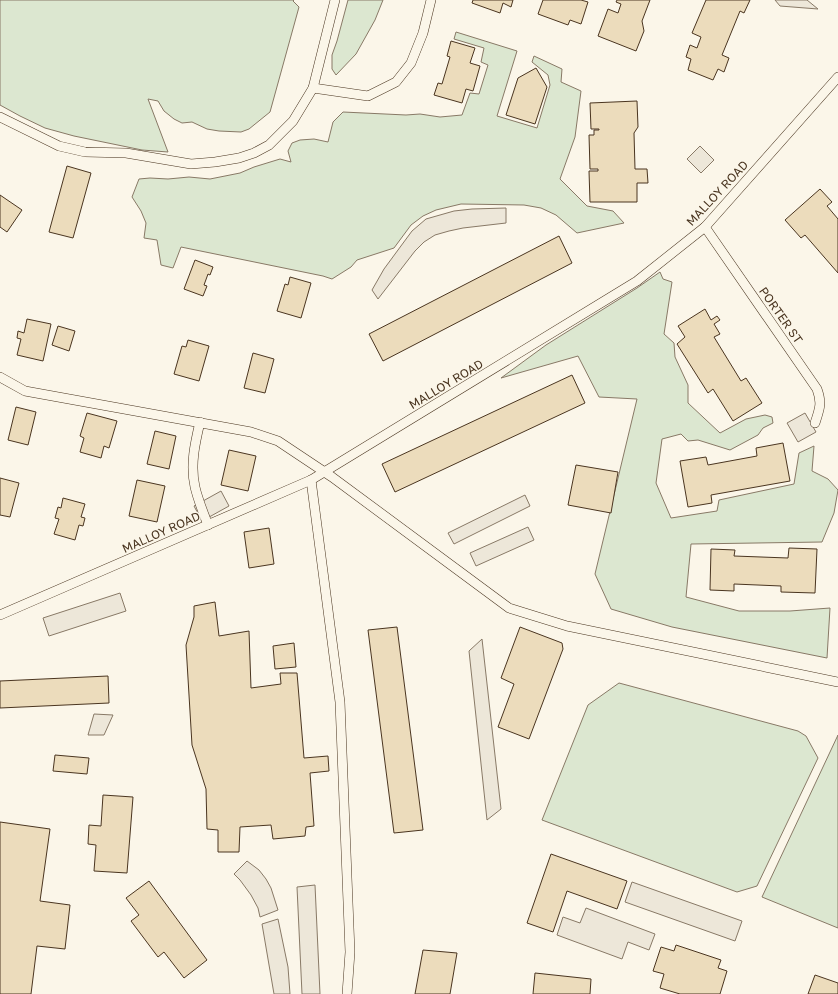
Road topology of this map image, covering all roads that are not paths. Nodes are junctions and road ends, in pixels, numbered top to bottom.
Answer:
1 (335, 0) edge
2 (430, 0) edge
3 (838, 76) edge
4 (313, 88) junction
5 (0, 117) edge
6 (705, 227) junction
7 (0, 377) edge
8 (200, 422) junction
9 (816, 423) dead end
10 (324, 472) junction
11 (311, 480) junction
12 (208, 525) junction
13 (0, 615) edge
14 (838, 682) edge
15 (347, 994) edge

1 - 4 lane
2 - 4 lane
3 - 6 lane, MALLOY ROAD
4 - 5 lane
6 - 9 lane, PORTER ST
6 - 10 lane, MALLOY ROAD
7 - 8 lane
8 - 10 lane
8 - 12 lane
10 - 11 lane, MALLOY ROAD
10 - 14 lane
11 - 12 lane, MALLOY ROAD
11 - 15 lane
12 - 13 lane, MALLOY ROAD

